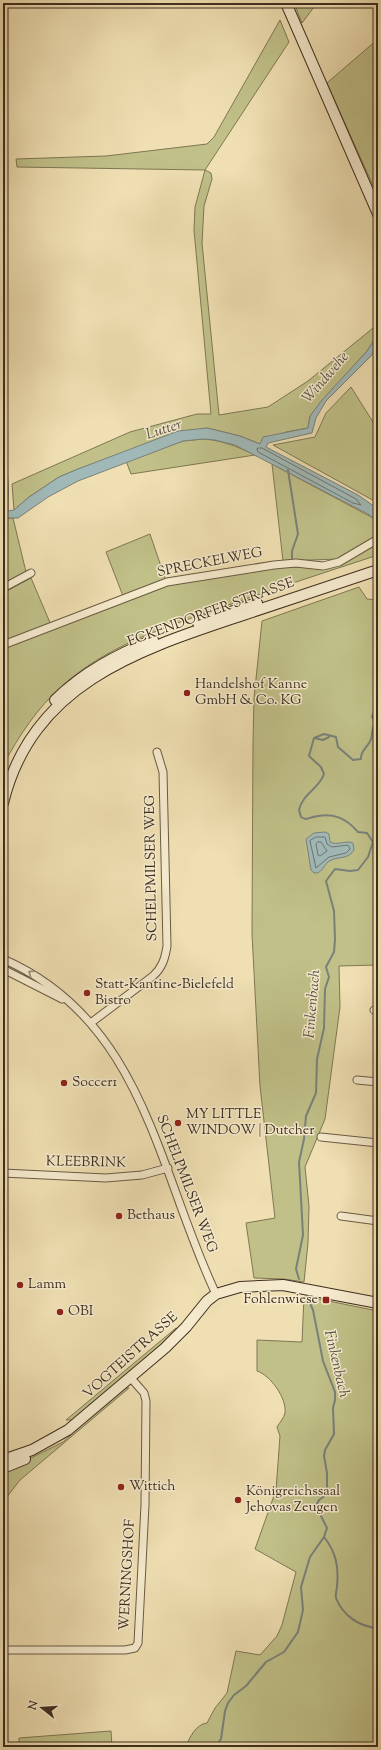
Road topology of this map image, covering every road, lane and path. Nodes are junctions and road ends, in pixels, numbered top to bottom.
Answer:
1 (286, 3) edge
2 (378, 214) edge
3 (378, 539) edge
4 (378, 563) edge
5 (378, 570) edge
6 (31, 573) dead end
7 (3, 588) edge
8 (3, 645) edge
9 (156, 752) dead end
10 (3, 780) edge
11 (3, 803) edge
12 (3, 959) edge
13 (3, 969) edge
14 (83, 1014) junction
15 (92, 1022) junction
16 (357, 1080) dead end
17 (378, 1082) edge
18 (321, 1137) dead end
19 (378, 1143) edge
20 (168, 1168) junction
21 (3, 1172) edge
22 (341, 1216) dead end
23 (378, 1221) edge
24 (216, 1294) junction
25 (378, 1303) edge
26 (130, 1377) junction
27 (63, 1433) junction
28 (3, 1460) edge
29 (3, 1468) edge
30 (3, 1650) edge

1 - 2 main road
3 - 8 street, SPRECKELWEG
4 - 10 main road, ECKENDORFER STRASSE
5 - 11 main road, ECKENDORFER STRASSE
6 - 7 street
9 - 15 street, SCHELPMILSER WEG
14 -> 12 street, SCHELPMILSER WEG
13 - 14 street, SCHELPMILSER WEG
14 - 15 street, SCHELPMILSER WEG
15 - 20 street, SCHELPMILSER WEG
16 - 17 street
18 - 19 street
20 - 21 street, KLEEBRINK
20 - 24 street, SCHELPMILSER WEG
22 - 23 street
24 - 25 main road, VOGTEISTRASSE
24 - 26 main road, VOGTEISTRASSE
26 - 27 main road, VOGTEISTRASSE
26 - 30 street, WERNINGSHOF
27 - 28 main road, VOGTEISTRASSE
27 - 29 main road, VOGTEISTRASSE

